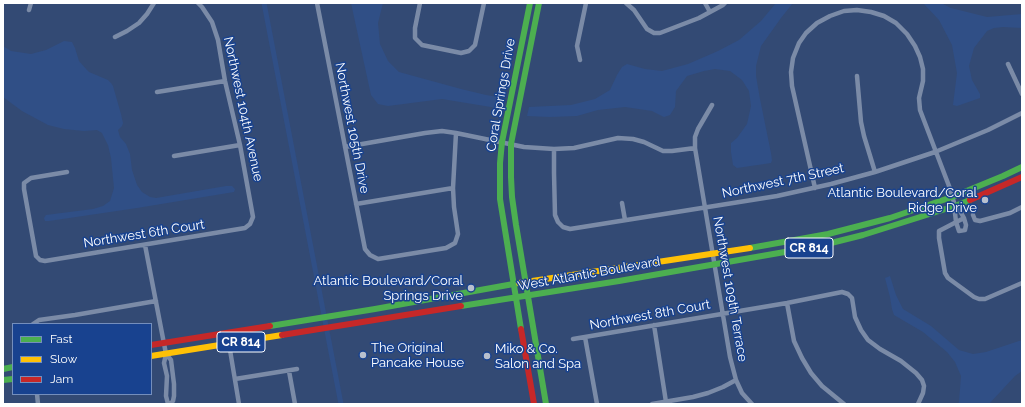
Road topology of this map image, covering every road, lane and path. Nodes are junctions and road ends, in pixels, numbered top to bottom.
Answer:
1 (31, 3) edge
2 (154, 3) edge
3 (198, 3) edge
4 (317, 3) edge
5 (420, 3) edge
6 (484, 3) edge
7 (530, 3) edge
8 (540, 3) edge
9 (586, 3) edge
10 (626, 3) edge
11 (705, 3) edge
12 (725, 3) edge
13 (29, 10) dead end
14 (710, 12) junction
15 (115, 37) dead end
16 (580, 60) dead end
17 (1008, 64) dead end
18 (857, 76) dead end
19 (225, 81) junction
20 (157, 92) dead end
21 (1022, 94) edge
22 (712, 105) dead end
23 (1022, 113) edge
24 (456, 132) junction
25 (502, 142) junction
26 (511, 144) junction
27 (240, 145) junction
28 (345, 147) junction
29 (695, 148) junction
30 (554, 149) junction
31 (935, 152) junction
32 (174, 156) dead end
33 (1022, 167) edge
34 (67, 172) dead end
35 (875, 172) junction
36 (1022, 177) edge
37 (453, 188) junction
38 (815, 188) junction
39 (952, 197) junction
40 (356, 204) junction
41 (622, 204) dead end
42 (955, 206) junction
43 (1022, 207) edge
44 (705, 208) junction
45 (973, 215) dead end
46 (964, 218) junction
47 (625, 220) junction
48 (956, 222) junction
49 (250, 224) joint
50 (145, 245) junction
51 (712, 254) junction
52 (714, 264) junction
53 (525, 282) junction
54 (1022, 283) edge
55 (513, 284) junction
56 (528, 296) junction
57 (515, 298) junction
58 (156, 301) junction
59 (787, 303) junction
60 (723, 314) junction
61 (34, 323) edge
62 (654, 325) junction
63 (586, 337) junction
64 (573, 339) dead end
65 (164, 342) junction
66 (229, 344) junction
67 (152, 345) edge
68 (166, 354) junction
69 (152, 356) edge
70 (297, 369) dead end
71 (289, 371) junction
72 (173, 375) junction
73 (167, 376) junction
74 (235, 378) junction
75 (736, 380) junction
76 (666, 402) junction
77 (169, 404) edge
78 (239, 404) edge
79 (295, 404) edge
80 (534, 404) edge
81 (546, 404) edge
82 (597, 404) edge
83 (652, 404) edge
84 (752, 404) edge
85 (844, 404) edge
86 (918, 404) edge

1 - 13 street
2 - 15 street
3 - 19 street, Northwest 104th Avenue
4 - 28 street, Northwest 105th Drive
5 - 6 street
7 - 25 main road, Coral Springs Drive
8 - 26 main road, Coral Springs Drive
9 - 16 street
10 - 14 street
11 - 14 street
12 - 14 street
17 - 21 street
18 - 35 street
19 - 20 street
19 - 27 street, Northwest 104th Avenue
22 - 29 street, Northwest 109th Terrace
23 - 31 street, Northwest 7th Street
24 - 25 street
24 - 28 street
24 - 37 street
25 - 26 street
25 - 55 main road, Coral Springs Drive
26 - 30 street
26 - 53 main road, Coral Springs Drive
27 - 32 street
27 - 49 street, Northwest 104th Avenue
28 - 40 street, Northwest 105th Drive
29 - 30 street
29 - 44 street, Northwest 109th Terrace
30 - 47 street, Northwest 7th Street
31 - 35 street, Northwest 7th Street
31 - 38 street
31 - 39 street
33 - 39 main road, West Atlantic Boulevard / CR 814
34 - 50 street, Northwest 6th Court
35 - 38 street, Northwest 7th Street
36 - 42 main road, West Atlantic Boulevard / CR 814
37 - 40 street
37 - 40 street, Northwest 105th Drive
38 - 44 street, Northwest 7th Street
39 - 42 street
39 - 51 main road, West Atlantic Boulevard / CR 814
41 - 47 street
42 - 46 street
42 - 48 street
42 - 52 main road, West Atlantic Boulevard / CR 814
43 - 45 street
44 - 47 street, Northwest 7th Street
44 - 51 street, Northwest 109th Terrace
46 - 48 street
46 - 48 street
48 - 54 street
49 - 50 street, Northwest 6th Court
50 - 58 street
51 - 52 street, Northwest 109th Terrace
51 - 53 main road, West Atlantic Boulevard / CR 814
52 - 56 main road, West Atlantic Boulevard / CR 814
52 - 60 street, Northwest 109th Terrace
53 - 55 main road, West Atlantic Boulevard / CR 814
53 - 56 main road, Coral Springs Drive
55 - 57 main road, Coral Springs Drive
55 - 65 main road, West Atlantic Boulevard / CR 814
56 - 57 main road, West Atlantic Boulevard / CR 814
56 - 81 main road, Coral Springs Drive
57 - 66 main road, West Atlantic Boulevard / CR 814
57 - 80 main road, Coral Springs Drive
58 - 61 street
58 - 65 street
59 - 60 street, Northwest 8th Court
59 - 85 street
59 - 86 street, Northwest 8th Court
60 - 62 street, Northwest 8th Court
60 - 75 street, Northwest 109th Terrace
62 - 63 street, Northwest 8th Court
62 - 76 street
63 - 64 street, Northwest 8th Court
63 - 82 street
65 - 67 main road, West Atlantic Boulevard / CR 814
65 - 68 street
66 - 68 main road, West Atlantic Boulevard / CR 814
66 - 74 street
68 - 69 main road, West Atlantic Boulevard / CR 814
68 - 72 street
68 - 73 street
70 - 71 street
71 - 74 street
71 - 79 street
72 - 73 street
72 - 77 street
73 - 77 street
74 - 78 street
75 - 76 street
75 - 84 street, Northwest 109th Terrace
76 - 83 street

